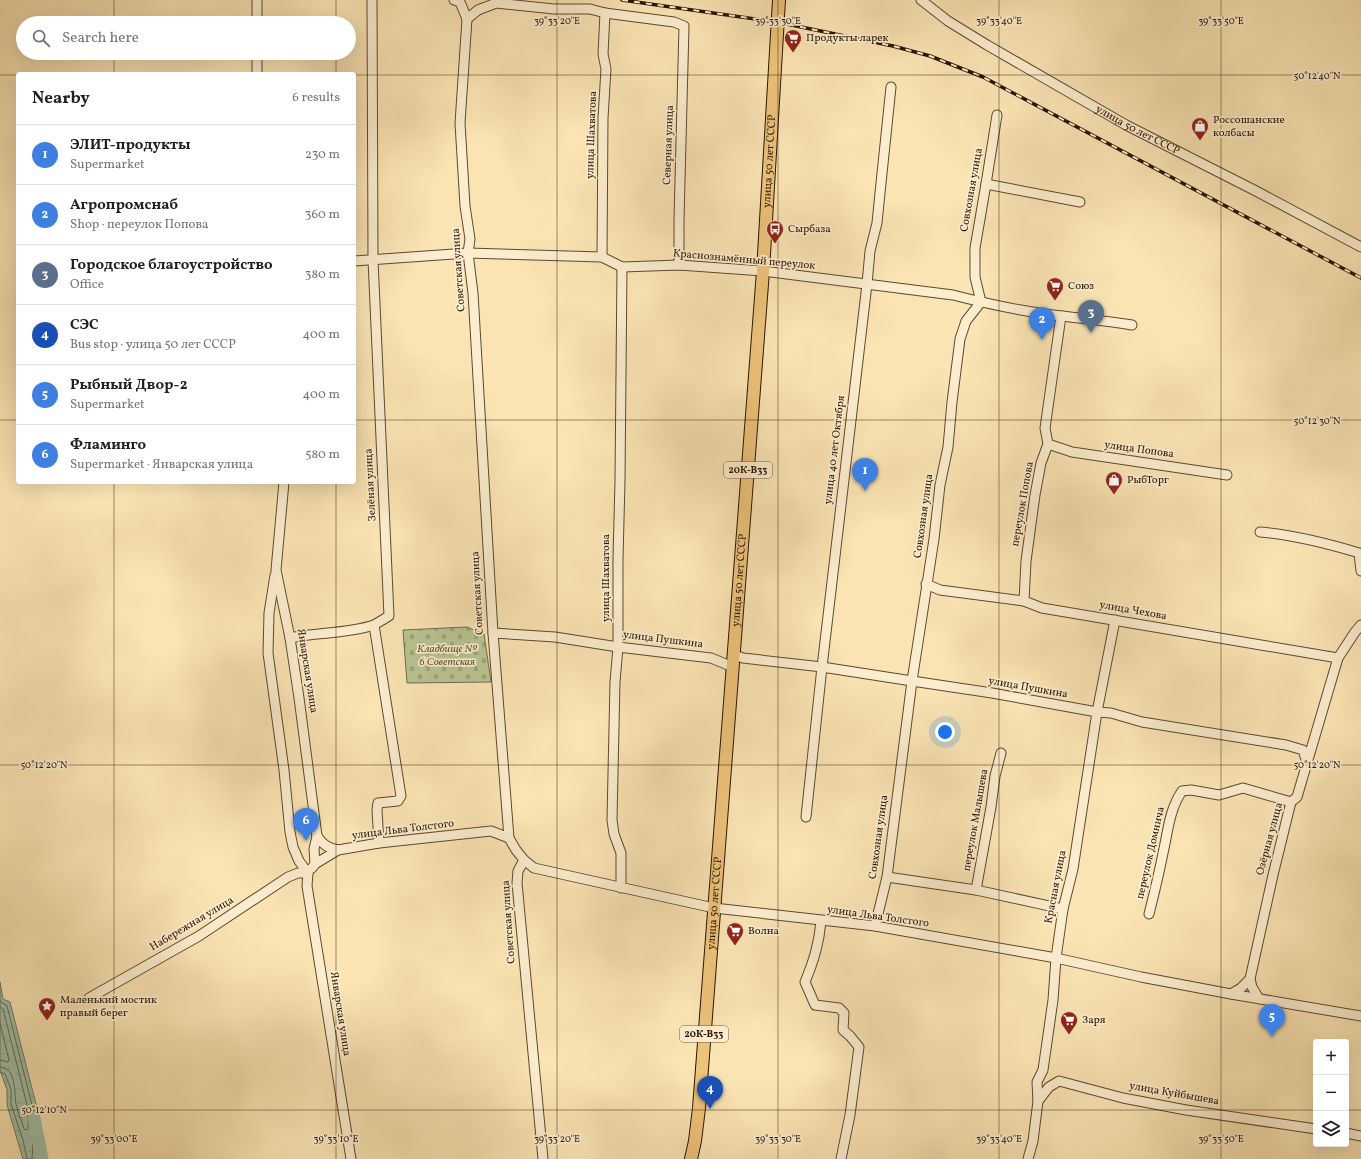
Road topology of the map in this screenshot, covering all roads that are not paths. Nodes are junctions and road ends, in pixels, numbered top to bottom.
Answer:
1 (257, 0) edge
2 (372, 0) edge
3 (454, 0) edge
4 (779, 0) edge
5 (921, 0) edge
6 (605, 13) junction
7 (257, 16) edge
8 (467, 19) junction
9 (257, 60) edge
10 (257, 72) edge
11 (891, 87) dead end
12 (996, 115) dead end
13 (986, 184) junction
14 (1080, 202) dead end
15 (1361, 247) edge
16 (468, 253) junction
17 (602, 257) junction
18 (373, 260) junction
19 (356, 261) edge
20 (679, 265) junction
21 (622, 267) junction
22 (763, 271) junction
23 (867, 284) junction
24 (981, 302) junction
25 (1061, 316) junction
26 (1132, 325) dead end
27 (1048, 444) junction
28 (1227, 475) dead end
29 (284, 484) edge
30 (1260, 532) dead end
31 (1360, 549) edge
32 (276, 570) junction
33 (1361, 571) edge
34 (926, 584) junction
35 (1024, 601) junction
36 (1115, 620) junction
37 (374, 625) junction
38 (1361, 625) edge
39 (492, 633) junction
40 (290, 638) junction
41 (618, 647) junction
42 (734, 655) junction
43 (1338, 658) junction
44 (732, 667) junction
45 (822, 667) junction
46 (912, 680) junction
47 (1097, 712) junction
48 (1001, 753) dead end
49 (1307, 763) junction
50 (1291, 802) junction
51 (806, 817) dead end
52 (317, 836) junction
53 (509, 838) junction
54 (379, 843) junction
55 (338, 850) junction
56 (524, 860) junction
57 (315, 864) junction
58 (308, 874) junction
59 (887, 877) junction
60 (621, 888) junction
61 (976, 890) junction
62 (714, 908) junction
63 (1063, 909) junction
64 (1149, 914) dead end
65 (821, 920) junction
66 (875, 926) junction
67 (1056, 958) junction
68 (1250, 979) junction
69 (1231, 994) junction
70 (89, 998) dead end
71 (1259, 999) junction
72 (1361, 1016) edge
73 (1038, 1101) junction
74 (1313, 1129) edge
75 (1349, 1134) edge
76 (1361, 1136) edge
77 (351, 1159) edge
78 (543, 1159) edge
79 (691, 1159) edge
80 (841, 1159) edge
81 (1028, 1159) edge

1 - 7 street
2 - 18 street, Зелёная улица
3 - 8 street
4 - 22 main road, улица 50 лет СССР / 20К-В33
5 - 15 street, улица 50 лет СССР
6 - 8 street
6 - 17 street, улица Шахватова
6 - 20 street, Северная улица
8 - 16 street, Советская улица
9 - 10 street
11 - 23 street, улица 40 лет Октября
12 - 13 street, Совхозная улица
13 - 14 street
13 - 24 street, Совхозная улица
16 - 17 street, Краснознамённый переулок
16 - 18 street, Краснознамённый переулок
16 - 39 street, Советская улица
17 - 21 street, Краснознамённый переулок
18 - 19 street, Краснознамённый переулок
18 - 37 street, Зелёная улица
20 - 21 street, Краснознамённый переулок
20 - 22 street, Краснознамённый переулок
21 - 41 street, улица Шахватова
22 - 23 street, Краснознамённый переулок
22 - 42 main road, улица 50 лет СССР / 20К-В33
23 - 24 street, Краснознамённый переулок
23 - 45 street, улица 40 лет Октября
24 - 25 street, Краснознамённый переулок
24 - 34 street, Совхозная улица
25 - 26 street, Краснознамённый переулок
25 - 27 street, переулок Попова
27 - 28 street, улица Попова
27 - 35 street, переулок Попова
29 - 32 street, Январская улица
30 - 31 street
31 - 33 street
32 - 40 street, Январская улица
32 - 58 street
34 - 35 street, улица Чехова
34 - 46 street, Совхозная улица
35 - 36 street, улица Чехова
36 - 43 street, улица Чехова
36 - 47 street, Красная улица
37 - 40 street
37 - 54 street
38 - 43 street, Озёрная улица
39 - 41 street, улица Пушкина
39 - 53 street, Советская улица
40 - 52 street, Январская улица
41 - 44 street, улица Пушкина
41 - 60 street, улица Шахватова
42 - 44 main road, улица 50 лет СССР / 20К-В33
42 - 45 street, улица Пушкина
43 - 49 street, Озёрная улица
44 - 62 main road, улица 50 лет СССР / 20К-В33
45 - 46 street, улица Пушкина
45 - 51 street, улица 40 лет Октября
46 - 47 street, улица Пушкина
46 - 59 street, Совхозная улица
47 - 49 street, улица Пушкина
47 - 63 street, Красная улица
48 - 61 street, переулок Малышева
49 - 50 street, Озёрная улица
50 - 64 street, переулок Домнича
50 - 68 street, Озёрная улица
52 - 55 street
52 - 57 street, Январская улица
53 - 54 street, улица Льва Толстого
53 - 56 street, Советская улица
54 - 55 street, улица Льва Толстого
55 - 57 street, улица Льва Толстого
56 - 60 street, улица Льва Толстого
56 - 78 street, Советская улица
57 - 58 street, улица Льва Толстого
58 - 70 street, Набережная улица
58 - 77 street, Январская улица
59 - 61 street
59 - 66 street, Совхозная улица
60 - 62 street, улица Льва Толстого
61 - 63 street
62 - 65 street, улица Льва Толстого
62 - 79 main road, улица 50 лет СССР / 20К-В33
63 - 67 street, Красная улица
65 - 66 street, улица Льва Толстого
65 - 80 street
66 - 67 street, улица Льва Толстого
67 - 69 street, улица Льва Толстого
67 - 73 street, Красная улица
68 - 69 street
68 - 71 street
69 - 71 street, улица Льва Толстого
71 - 72 street, улица Льва Толстого
73 - 74 street, улица Куйбышева
73 - 81 street, Красная улица
75 - 76 street

